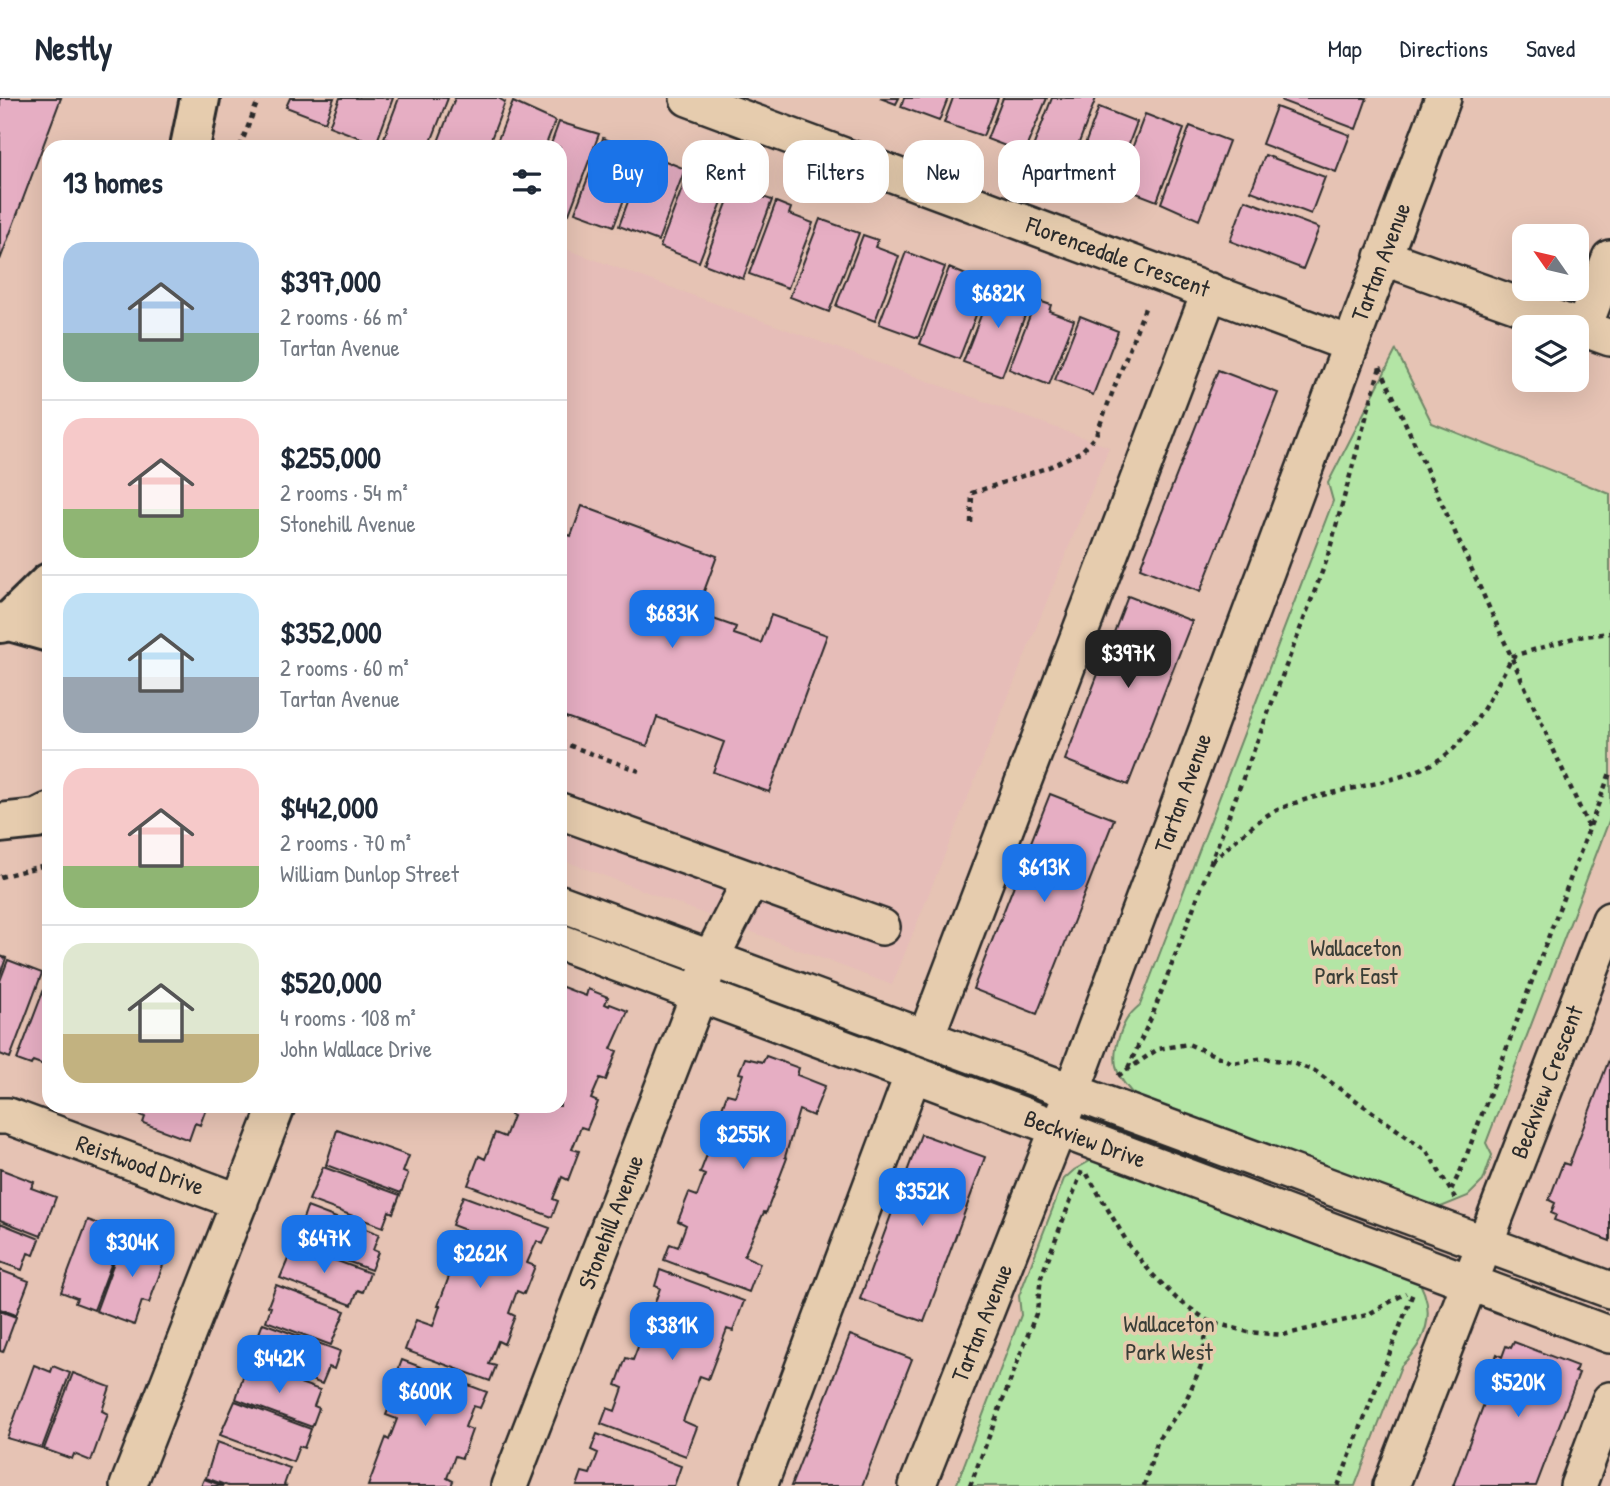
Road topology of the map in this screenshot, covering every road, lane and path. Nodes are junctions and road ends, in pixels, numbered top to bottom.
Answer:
1 (201, 98) edge
2 (259, 98) edge
3 (688, 98) edge
4 (1443, 98) edge
5 (192, 140) edge
6 (243, 140) edge
7 (1383, 257) junction
8 (1610, 258) edge
9 (1210, 292) junction
10 (1145, 308) dead end
11 (1597, 333) edge
12 (1350, 344) junction
13 (971, 523) dead end
14 (42, 589) edge
15 (5, 622) edge
16 (42, 630) edge
17 (1610, 633) edge
18 (1513, 656) junction
19 (567, 745) edge
20 (639, 771) dead end
21 (1610, 773) edge
22 (567, 814) edge
23 (42, 816) edge
24 (1, 824) edge
25 (1589, 828) junction
26 (1212, 862) junction
27 (42, 866) edge
28 (0, 877) edge
29 (751, 880) junction
30 (567, 905) edge
31 (1610, 920) edge
32 (882, 927) dead end
33 (567, 945) edge
34 (711, 958) junction
35 (699, 994) junction
36 (926, 1037) junction
37 (913, 1074) junction
38 (1072, 1091) junction
39 (275, 1113) edge
40 (0, 1116) edge
41 (1058, 1129) junction
42 (1271, 1165) junction
43 (240, 1202) junction
44 (1258, 1203) junction
45 (1484, 1243) junction
46 (1469, 1282) junction
47 (1610, 1290) edge
48 (1208, 1321) junction
49 (1610, 1335) edge
50 (1610, 1400) edge
51 (128, 1486) edge
52 (509, 1486) edge
53 (759, 1486) edge
54 (917, 1486) edge
55 (971, 1486) edge
56 (1144, 1486) edge
57 (1338, 1486) edge
58 (1391, 1486) edge
59 (1577, 1486) edge

1 - 5 main road
2 - 6 path
3 - 9 street, Florencedale Crescent
4 - 7 street, Tartan Avenue
7 - 11 street
7 - 12 street, Tartan Avenue
8 - 11 street
9 - 12 street, Florencedale Crescent
9 - 36 street
10 - 13 path
12 - 38 street, Tartan Avenue
14 - 15 main road
15 - 16 main road
17 - 18 path
18 - 25 path
18 - 26 path
18 - 26 path
19 - 20 path
21 - 25 path
22 - 29 street
23 - 24 main road
25 - 26 path
27 - 28 path
29 - 32 street
29 - 34 street, Stonehill Avenue
30 - 34 street, Beckview Drive
31 - 45 street, Beckview Crescent
33 - 35 street, Beckview Drive
34 - 35 street, Stonehill Avenue
34 - 36 street, Beckview Drive
35 - 37 street, Beckview Drive
35 - 52 street, Stonehill Avenue
36 - 38 street, Beckview Drive
37 - 41 street, Beckview Drive
37 - 53 street
38 - 41 street, Tartan Avenue
38 - 42 street, Beckview Drive
39 - 43 street
40 - 43 street, Reistwood Drive
41 - 44 street, Beckview Drive
41 - 54 street, Tartan Avenue
42 - 44 street
42 - 45 street, Beckview Drive
43 - 51 street
44 - 46 street, Beckview Drive
45 - 46 street, Beckview Crescent
45 - 47 street, Beckview Drive
46 - 49 street, Beckview Drive
46 - 58 street, Beckview Crescent
48 - 55 path
48 - 56 path
48 - 57 path
50 - 59 street

